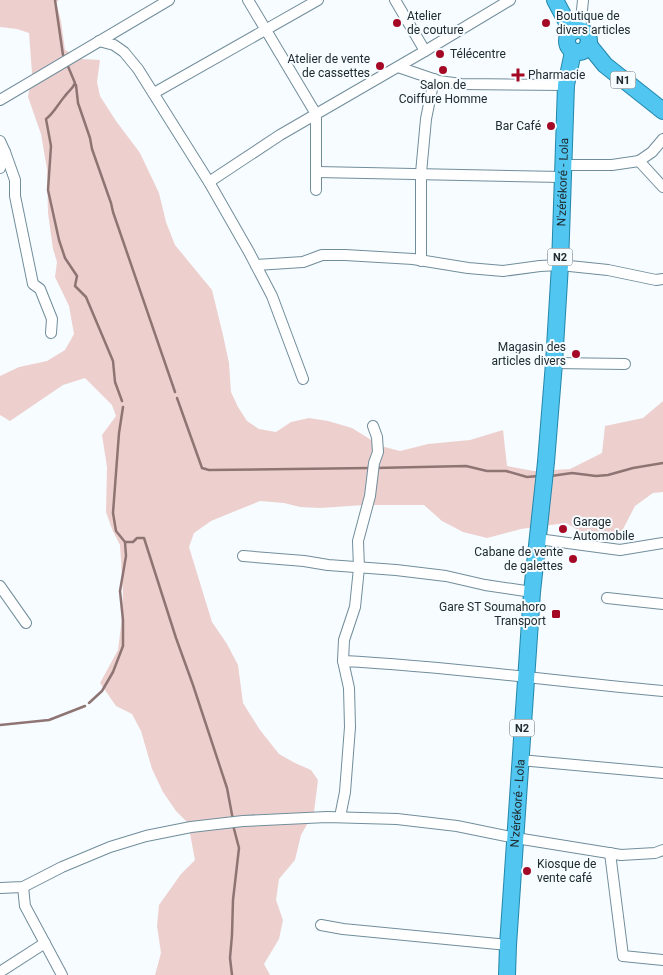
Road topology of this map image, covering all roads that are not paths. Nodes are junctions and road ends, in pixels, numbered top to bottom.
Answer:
1 (169, 0) edge
2 (248, 0) edge
3 (318, 0) edge
4 (395, 0) edge
5 (510, 0) edge
6 (554, 0) edge
7 (583, 0) edge
8 (266, 30) junction
9 (576, 31) junction
10 (99, 41) junction
11 (588, 44) junction
12 (425, 51) junction
13 (573, 52) junction
14 (398, 67) junction
15 (434, 80) junction
16 (566, 85) junction
17 (154, 94) junction
18 (0, 100) edge
19 (663, 111) edge
20 (316, 114) junction
21 (663, 139) edge
22 (0, 141) edge
23 (5, 152) junction
24 (639, 161) junction
25 (0, 168) edge
26 (563, 171) junction
27 (317, 172) junction
28 (421, 173) junction
29 (209, 182) junction
30 (663, 187) edge
31 (316, 190) dead end
32 (421, 260) junction
33 (560, 265) junction
34 (256, 266) junction
35 (663, 279) edge
36 (51, 333) dead end
37 (554, 363) junction
38 (625, 364) dead end
39 (303, 379) dead end
40 (373, 426) dead end
41 (538, 539) junction
42 (663, 543) edge
43 (243, 556) dead end
44 (359, 568) junction
45 (0, 586) edge
46 (532, 592) junction
47 (607, 598) dead end
48 (663, 604) edge
49 (26, 623) dead end
50 (343, 661) junction
51 (526, 676) junction
52 (663, 691) edge
53 (520, 760) junction
54 (663, 773) edge
55 (340, 817) junction
56 (516, 838) junction
57 (660, 852) edge
58 (610, 853) junction
59 (23, 887) junction
60 (0, 888) edge
61 (321, 925) dead end
62 (45, 943) junction
63 (508, 945) junction
64 (663, 960) edge
65 (0, 972) edge
66 (62, 975) edge
67 (507, 975) edge

1 - 10 street
2 - 8 street
3 - 8 street
4 - 12 street
5 - 12 street
6 - 9 highway
7 - 9 street
8 - 17 street
8 - 20 street
9 - 11 highway
9 - 13 highway
10 - 17 street
10 - 18 street
11 - 13 highway
11 - 19 highway, N1
12 - 14 street
13 - 16 highway, N'zérékoré - Lola / N2
14 - 15 street
14 - 20 street
15 - 16 street
15 - 28 street
16 - 26 highway, N'zérékoré - Lola / N2
17 - 29 street
20 - 27 street
20 - 29 street
21 - 24 street
22 - 23 street
23 - 25 street
23 - 36 street
24 - 26 street
24 - 30 street
26 - 28 street
26 - 33 highway, N'zérékoré - Lola / N2
27 - 28 street
27 - 31 street
28 - 32 street
29 - 34 street
32 - 33 street
32 - 34 street
33 - 35 street
33 - 37 highway, N'zérékoré - Lola / N2
34 - 39 street
37 - 38 street
37 - 41 highway, N'zérékoré - Lola / N2
40 - 44 street
41 - 42 street
41 - 46 highway, N'zérékoré - Lola / N2
43 - 44 street
44 - 46 street
44 - 50 street
45 - 49 street
46 - 51 highway, N'zérékoré - Lola / N2
47 - 48 street
50 - 51 street
50 - 55 street
51 - 52 street
51 - 53 highway, N'zérékoré - Lola / N2
53 - 54 street
53 - 56 highway, N'zérékoré - Lola / N2
55 - 56 street
55 - 59 street
56 - 58 street
56 - 63 highway, N'zérékoré - Lola / N2
57 - 58 street
58 - 64 street
59 - 60 street
59 - 62 street
61 - 63 street
62 - 65 street
62 - 66 street
63 - 67 highway, N'zérékoré - Lola / N2

